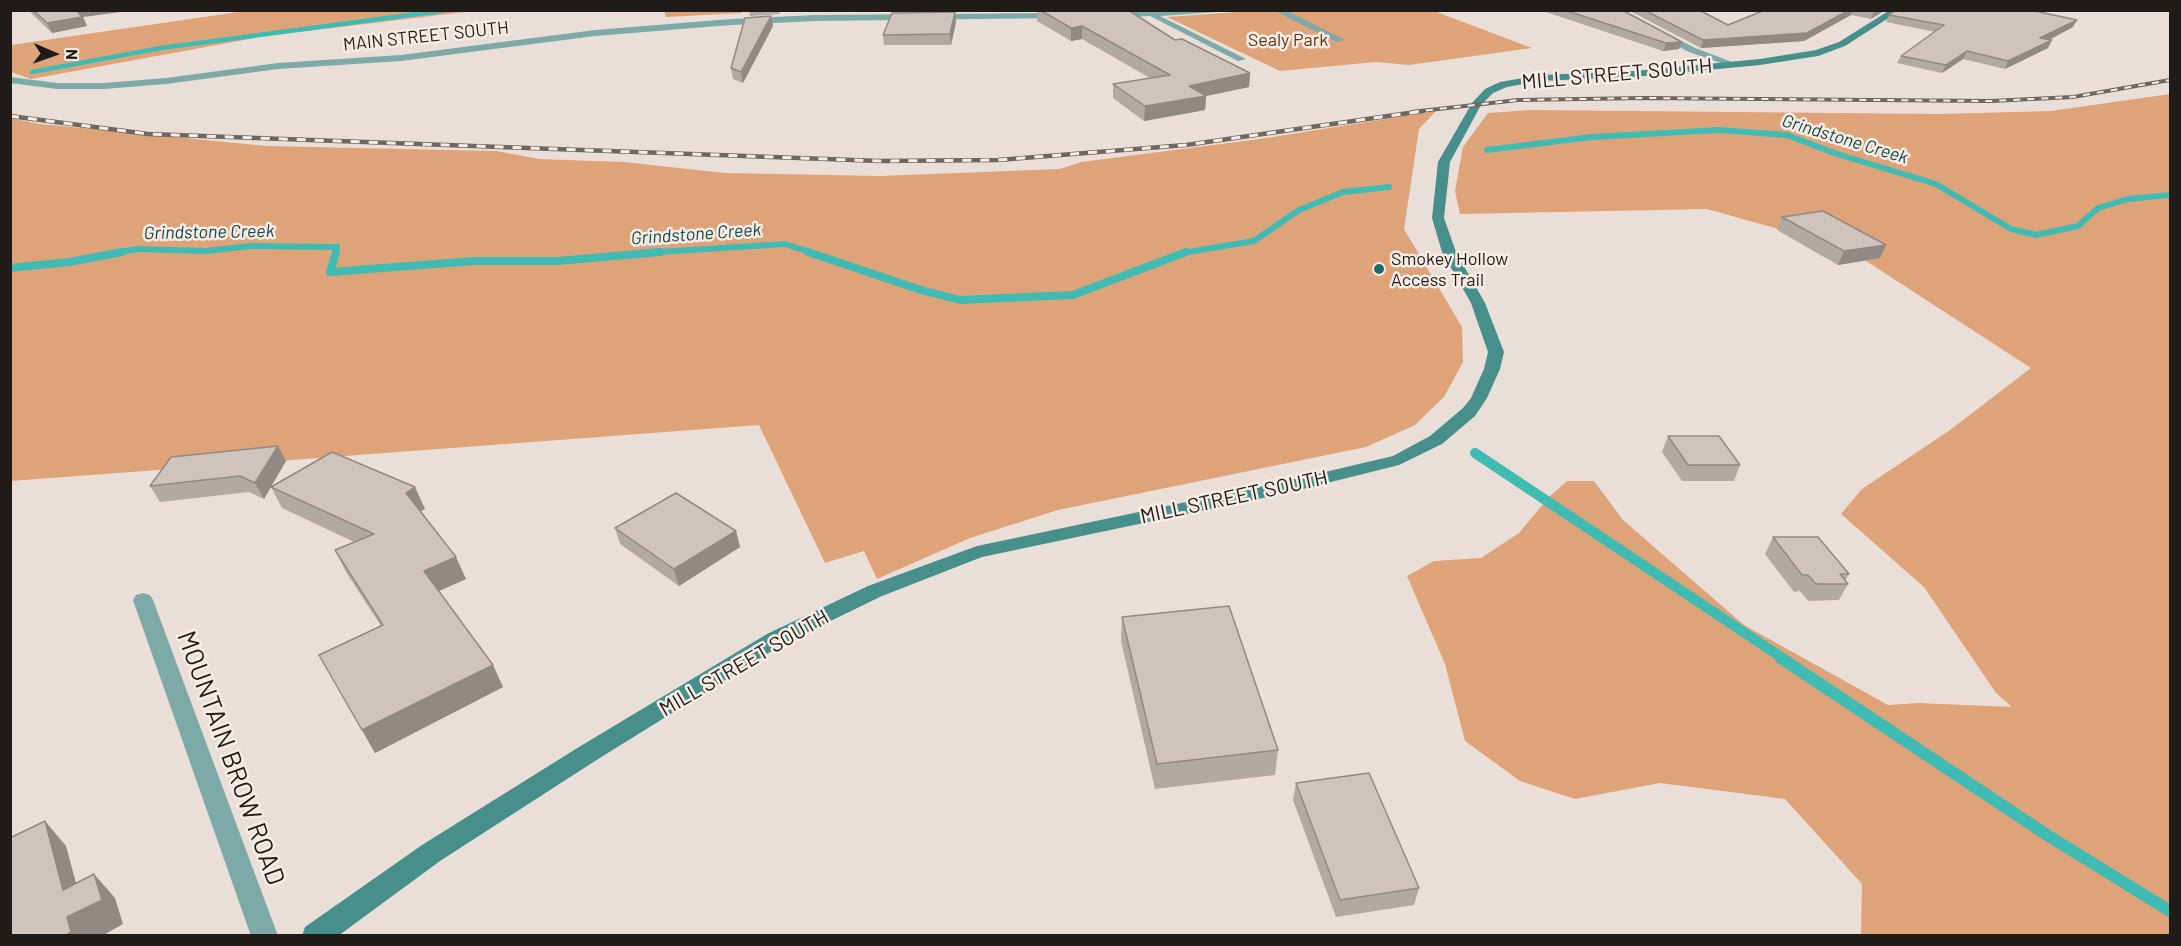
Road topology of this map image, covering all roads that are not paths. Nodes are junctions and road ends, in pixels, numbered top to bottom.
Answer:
1 (1241, 10) edge
2 (1276, 10) edge
3 (1897, 10) edge
4 (1072, 15) edge
5 (1152, 15) junction
6 (1106, 16) edge
7 (1653, 30) edge
8 (1340, 40) dead end
9 (1692, 50) junction
10 (1241, 59) dead end
11 (1735, 65) junction
12 (1706, 68) junction
13 (10, 80) edge
14 (143, 600) dead end
15 (265, 936) edge
16 (315, 936) edge

1 - 5 street
2 - 8 street
3 - 11 main road, MILL STREET SOUTH
4 - 13 street, MAIN STREET SOUTH
5 - 6 street
5 - 10 street
7 - 9 street
9 - 11 street
9 - 12 street
11 - 12 main road, MILL STREET SOUTH
12 - 16 main road, MILL STREET SOUTH
14 - 15 street, MOUNTAIN BROW ROAD

